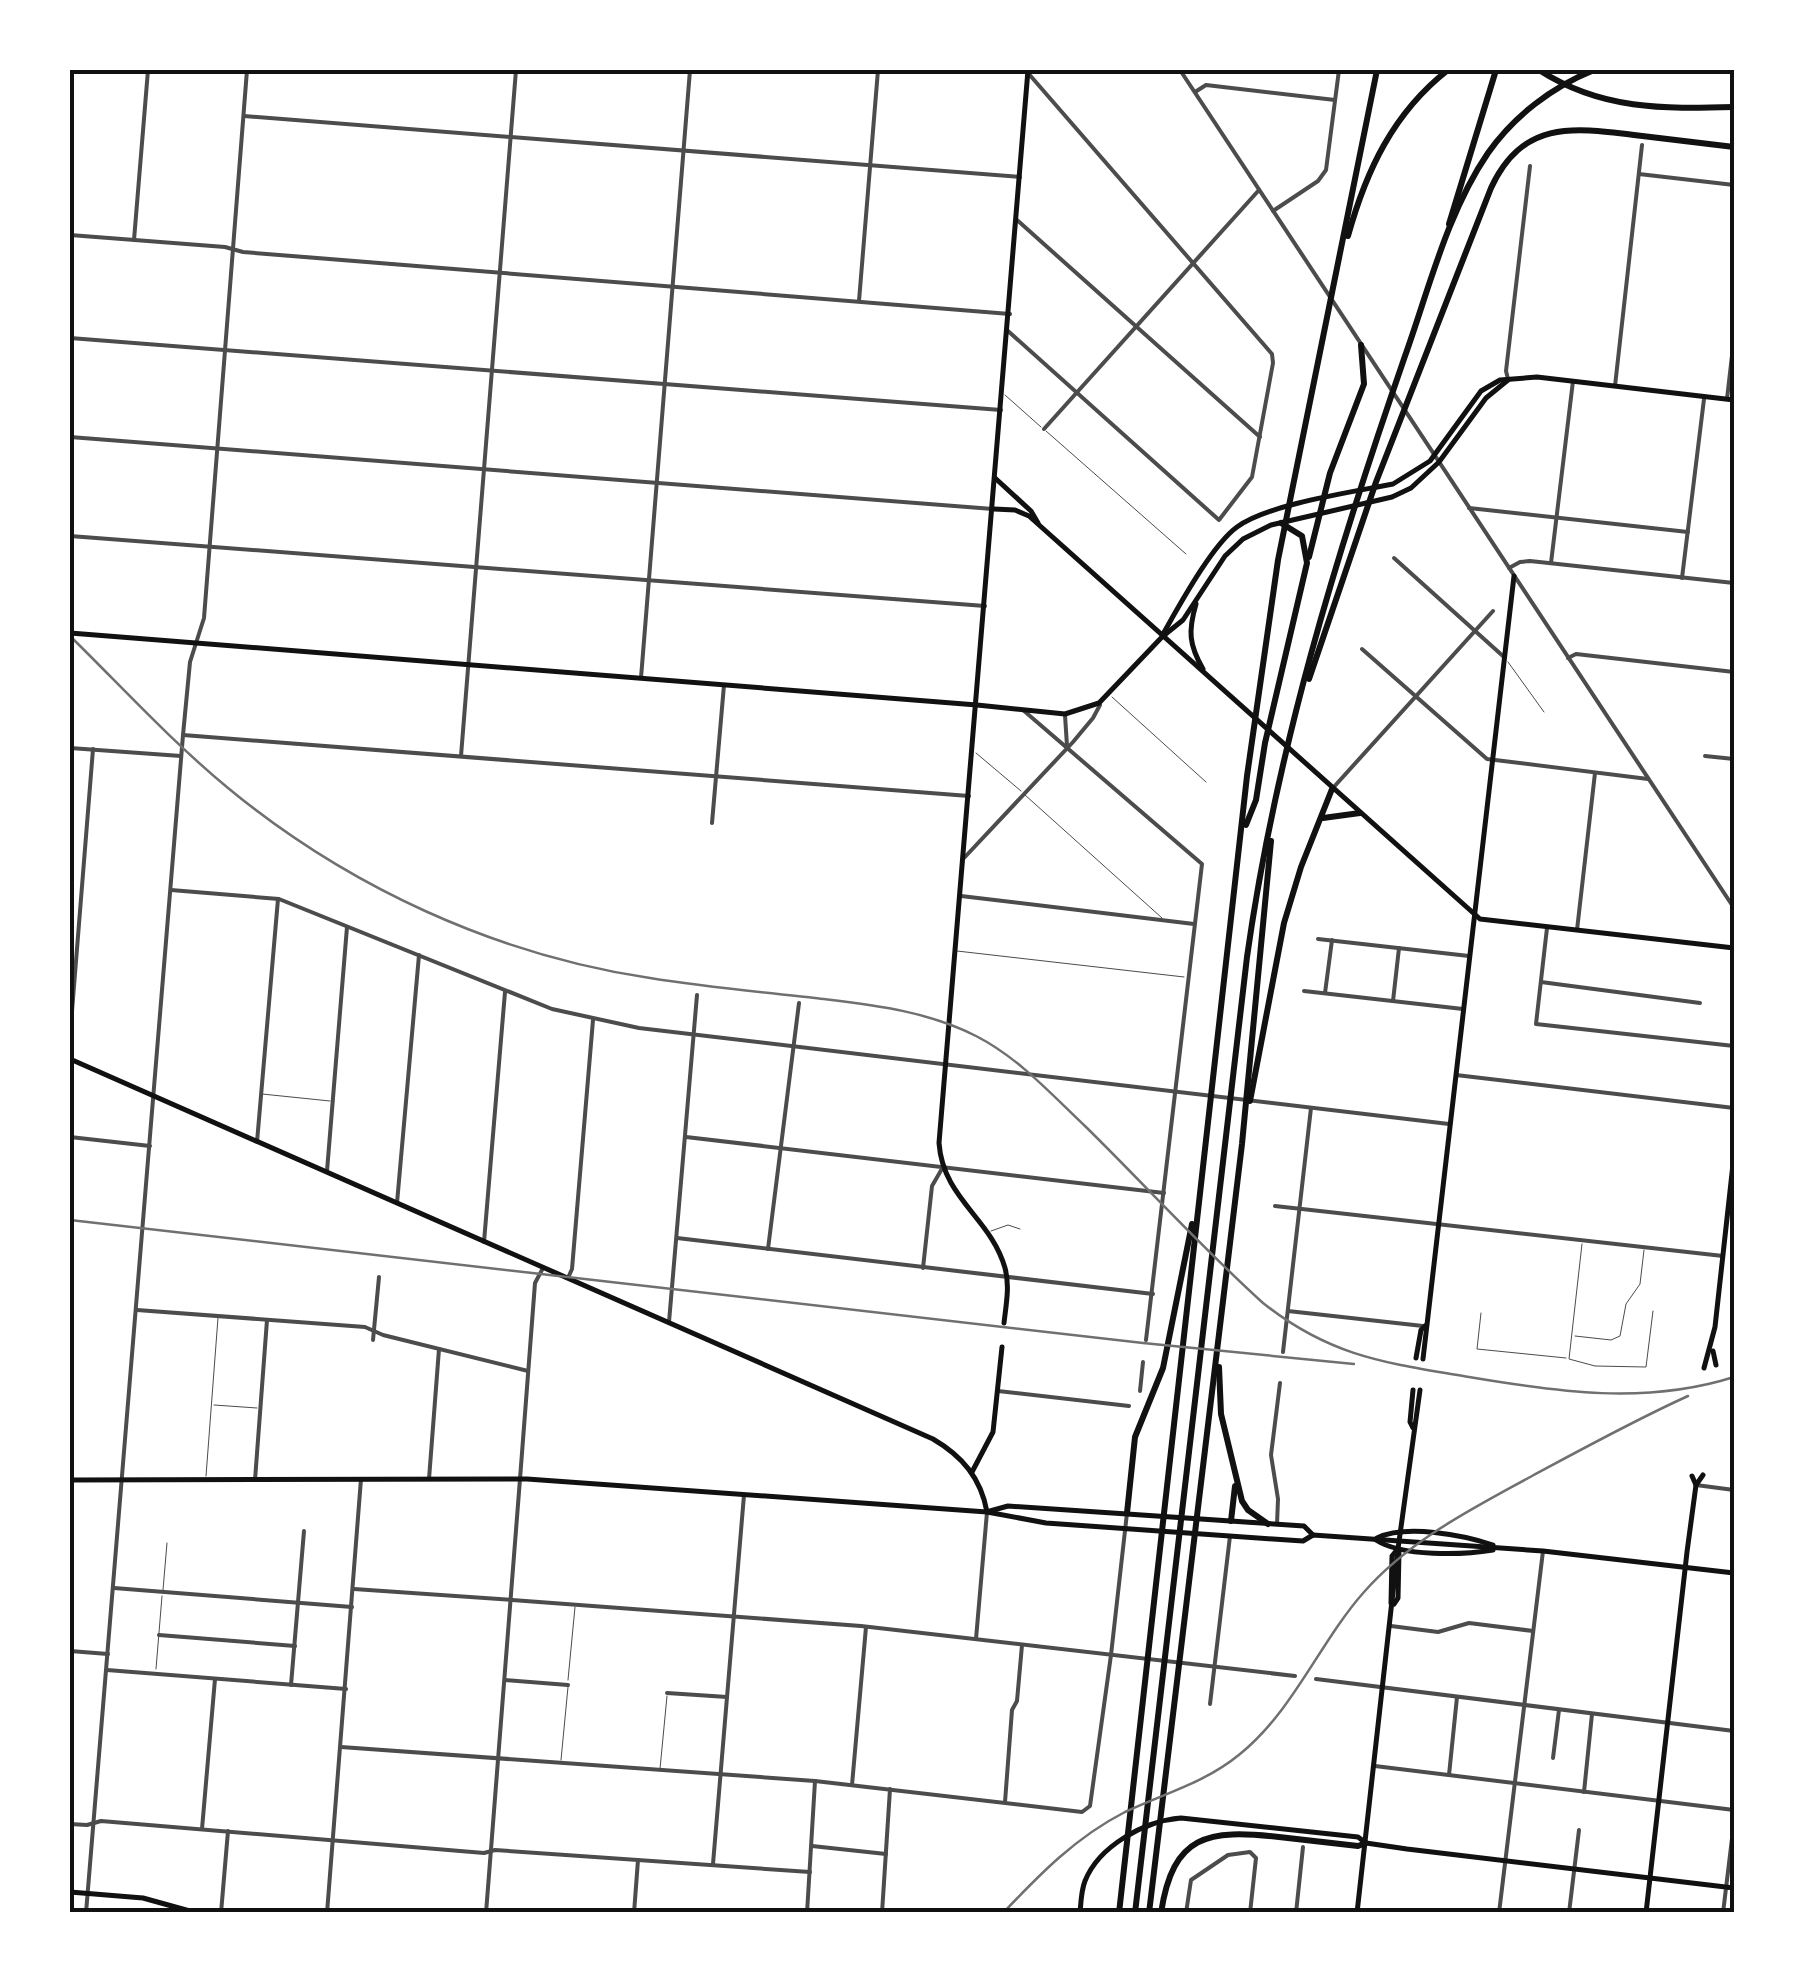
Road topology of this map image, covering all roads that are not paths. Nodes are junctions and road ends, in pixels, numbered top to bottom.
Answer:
1 (148, 70) edge
2 (247, 70) edge
3 (516, 70) edge
4 (690, 70) edge
5 (878, 70) edge
6 (1180, 70) edge
7 (1339, 70) edge
8 (1377, 70) edge
9 (1448, 70) edge
10 (1496, 70) edge
11 (1539, 70) edge
12 (1594, 70) edge
13 (1028, 72) edge
14 (1194, 92) junction
15 (1335, 100) junction
16 (1734, 107) edge
17 (244, 116) junction
18 (510, 138) junction
19 (1642, 145) dead end
20 (1734, 147) edge
21 (684, 151) junction
22 (870, 166) junction
23 (1530, 166) dead end
24 (1639, 174) junction
25 (1020, 177) junction
26 (1734, 186) edge
27 (1259, 190) junction
28 (1274, 211) junction
29 (1016, 220) junction
30 (70, 235) edge
31 (134, 240) junction
32 (234, 249) junction
33 (1442, 249) junction
34 (1192, 264) junction
35 (1338, 271) junction
36 (500, 273) junction
37 (673, 286) junction
38 (859, 301) junction
39 (1010, 314) junction
40 (1136, 326) junction
41 (1008, 331) junction
42 (70, 338) edge
43 (1734, 338) edge
44 (1361, 345) junction
45 (226, 350) junction
46 (492, 371) junction
47 (1508, 380) junction
48 (1574, 381) junction
49 (665, 384) junction
50 (1615, 386) junction
51 (1077, 392) junction
52 (1003, 394) junction
53 (1704, 396) junction
54 (1730, 399) edge
55 (1001, 410) junction
56 (1044, 429) junction
57 (70, 437) edge
58 (1260, 437) junction
59 (218, 448) junction
60 (1434, 456) junction
61 (1439, 462) junction
62 (484, 469) junction
63 (996, 478) junction
64 (657, 482) junction
65 (1323, 499) junction
66 (993, 508) junction
67 (1468, 508) junction
68 (1320, 514) junction
69 (1557, 518) junction
70 (1281, 523) junction
71 (1039, 526) junction
72 (1688, 532) junction
73 (70, 536) edge
74 (210, 546) junction
75 (1186, 554) dead end
76 (1394, 558) dead end
77 (1307, 563) junction
78 (1551, 563) junction
79 (476, 567) junction
80 (1508, 568) junction
81 (1514, 576) junction
82 (1682, 578) junction
83 (649, 581) junction
84 (1734, 583) edge
85 (1198, 598) junction
86 (985, 606) junction
87 (1492, 611) dead end
88 (1475, 631) junction
89 (70, 633) edge
90 (1162, 637) junction
91 (196, 643) junction
92 (1362, 648) dead end
93 (1504, 657) junction
94 (1568, 658) junction
95 (468, 664) junction
96 (1734, 672) edge
97 (1208, 676) junction
98 (642, 678) junction
99 (724, 685) junction
100 (1110, 695) junction
101 (1416, 696) junction
102 (1102, 702) junction
103 (977, 705) junction
104 (1023, 710) junction
105 (1544, 712) dead end
106 (1065, 714) junction
107 (1294, 725) junction
108 (183, 735) junction
109 (1067, 746) junction
110 (70, 748) edge
111 (93, 749) junction
112 (973, 752) junction
113 (181, 756) junction
114 (461, 756) junction
115 (1706, 756) dead end
116 (1734, 759) edge
117 (1491, 761) junction
118 (1596, 773) junction
119 (716, 777) junction
120 (1648, 779) junction
121 (1206, 782) dead end
122 (1332, 789) junction
123 (1023, 793) junction
124 (969, 796) junction
125 (1274, 810) junction
126 (1360, 814) junction
127 (1322, 818) junction
128 (712, 823) dead end
129 (1242, 835) junction
130 (964, 858) junction
131 (170, 890) junction
132 (961, 896) junction
133 (278, 899) junction
134 (1734, 908) edge
135 (1474, 915) junction
136 (1165, 921) junction
137 (1194, 924) junction
138 (347, 926) junction
139 (1547, 927) junction
140 (1577, 930) junction
141 (1318, 939) dead end
142 (1332, 940) junction
143 (1400, 948) junction
144 (1734, 948) edge
145 (956, 951) junction
146 (419, 955) junction
147 (1469, 956) junction
148 (1187, 977) junction
149 (1541, 982) junction
150 (506, 990) junction
151 (1304, 991) dead end
152 (1326, 994) junction
153 (697, 996) dead end
154 (1394, 1002) junction
155 (1700, 1002) dead end
156 (800, 1003) dead end
157 (1462, 1008) junction
158 (593, 1018) junction
159 (694, 1035) junction
160 (70, 1036) edge
161 (1734, 1046) edge
162 (794, 1047) junction
163 (70, 1059) edge
164 (947, 1065) junction
165 (1455, 1075) junction
166 (1176, 1092) junction
167 (261, 1094) junction
168 (154, 1096) junction
169 (333, 1102) junction
170 (1311, 1108) junction
171 (1734, 1108) edge
172 (1449, 1124) junction
173 (70, 1137) edge
174 (686, 1137) junction
175 (257, 1142) junction
176 (1242, 1144) junction
177 (150, 1146) junction
178 (781, 1148) junction
179 (1734, 1155) edge
180 (943, 1167) junction
181 (327, 1173) junction
182 (1164, 1193) junction
183 (1198, 1198) junction
184 (397, 1203) junction
185 (1275, 1206) dead end
186 (1300, 1208) junction
187 (1437, 1224) junction
188 (1020, 1229) dead end
189 (988, 1233) junction
190 (677, 1238) junction
191 (1582, 1240) junction
192 (484, 1242) junction
193 (1645, 1247) junction
194 (768, 1249) junction
195 (1723, 1256) junction
196 (543, 1268) junction
197 (923, 1268) junction
198 (378, 1278) dead end
199 (568, 1278) junction
200 (1007, 1278) junction
201 (1153, 1294) junction
202 (137, 1310) junction
203 (1653, 1310) dead end
204 (1288, 1311) junction
205 (1481, 1312) dead end
206 (1222, 1315) junction
207 (218, 1316) junction
208 (268, 1320) junction
209 (668, 1322) junction
210 (1004, 1323) dead end
211 (1425, 1326) junction
212 (374, 1330) junction
213 (1572, 1336) junction
214 (374, 1340) dead end
215 (1146, 1340) dead end
216 (1002, 1347) dead end
217 (1712, 1348) junction
218 (440, 1349) junction
219 (1283, 1352) dead end
220 (1420, 1358) dead end
221 (1569, 1359) junction
222 (1143, 1362) dead end
223 (1716, 1365) dead end
224 (1704, 1368) dead end
225 (528, 1371) junction
226 (1280, 1383) dead end
227 (1416, 1390) dead end
228 (998, 1391) junction
229 (1140, 1391) dead end
230 (212, 1404) junction
231 (1129, 1406) dead end
232 (260, 1408) junction
233 (972, 1472) junction
234 (1703, 1475) dead end
235 (1692, 1476) dead end
236 (362, 1479) junction
237 (429, 1479) junction
238 (520, 1479) junction
239 (1236, 1479) junction
240 (70, 1480) edge
241 (123, 1480) junction
242 (206, 1480) junction
243 (255, 1480) junction
244 (1696, 1485) junction
245 (1734, 1490) edge
246 (744, 1495) junction
247 (987, 1512) junction
248 (1127, 1513) junction
249 (1232, 1521) junction
250 (1272, 1524) junction
251 (1126, 1528) junction
252 (304, 1530) dead end
253 (1401, 1532) junction
254 (1313, 1535) junction
255 (1230, 1536) junction
256 (1375, 1539) junction
257 (1400, 1540) junction
258 (167, 1543) dead end
259 (1398, 1549) junction
260 (1506, 1549) junction
261 (1542, 1551) junction
262 (1686, 1567) junction
263 (1734, 1573) edge
264 (114, 1588) junction
265 (354, 1589) junction
266 (163, 1592) junction
267 (512, 1600) junction
268 (298, 1603) junction
269 (575, 1604) junction
270 (352, 1607) junction
271 (733, 1616) junction
272 (1391, 1626) junction
273 (866, 1627) junction
274 (1533, 1631) junction
275 (159, 1635) junction
276 (976, 1639) junction
277 (1022, 1644) junction
278 (294, 1646) junction
279 (70, 1651) edge
280 (108, 1654) junction
281 (1111, 1654) junction
282 (1214, 1667) junction
283 (106, 1670) junction
284 (156, 1674) junction
285 (1296, 1676) dead end
286 (214, 1679) junction
287 (1316, 1679) dead end
288 (506, 1680) junction
289 (291, 1685) junction
290 (568, 1685) junction
291 (1384, 1688) junction
292 (346, 1689) junction
293 (667, 1692) joint
294 (727, 1697) junction
295 (1457, 1697) junction
296 (1210, 1704) dead end
297 (1524, 1705) junction
298 (1559, 1710) junction
299 (1592, 1714) junction
300 (1668, 1724) junction
301 (1734, 1732) edge
302 (341, 1748) junction
303 (499, 1758) junction
304 (1554, 1758) dead end
305 (561, 1762) junction
306 (1375, 1766) junction
307 (660, 1770) junction
308 (720, 1774) junction
309 (1449, 1775) junction
310 (815, 1781) junction
311 (1514, 1783) junction
312 (852, 1785) junction
313 (890, 1789) junction
314 (1584, 1792) junction
315 (1659, 1801) junction
316 (1005, 1802) junction
317 (1734, 1810) edge
318 (1734, 1822) edge
319 (94, 1823) junction
320 (70, 1824) edge
321 (202, 1829) junction
322 (1579, 1830) dead end
323 (228, 1831) junction
324 (333, 1841) junction
325 (1366, 1842) junction
326 (812, 1846) junction
327 (1304, 1846) dead end
328 (491, 1850) junction
329 (886, 1854) junction
330 (638, 1860) junction
331 (1506, 1860) junction
332 (713, 1865) junction
333 (1574, 1869) junction
334 (810, 1872) junction
335 (1650, 1878) junction
336 (1730, 1887) edge
337 (70, 1892) edge
338 (87, 1894) junction
339 (86, 1913) edge
340 (197, 1913) edge
341 (222, 1913) edge
342 (327, 1913) edge
343 (486, 1913) edge
344 (634, 1913) edge
345 (807, 1913) edge
346 (882, 1913) edge
347 (1080, 1913) edge
348 (1119, 1913) edge
349 (1135, 1913) edge
350 (1149, 1913) edge
351 (1160, 1913) edge
352 (1186, 1913) edge
353 (1250, 1913) edge
354 (1296, 1913) edge
355 (1358, 1913) edge
356 (1500, 1913) edge
357 (1569, 1913) edge
358 (1646, 1913) edge
359 (1723, 1913) edge

1 - 31 street
2 - 17 street
3 - 18 street
4 - 21 street
5 - 22 street
6 - 14 street
7 - 15 street
8 - 35 highway
9 - 35 highway
10 - 33 highway
11 - 16 highway
12 - 33 highway
13 - 25 main road
13 - 34 street
14 - 15 street
14 - 27 street
15 - 28 street
17 - 18 street
17 - 32 street
18 - 21 street
18 - 36 street
19 - 24 street
20 - 107 highway
21 - 22 street
21 - 37 street
22 - 25 street
22 - 38 street
23 - 47 street
24 - 26 street
24 - 50 street
25 - 29 main road
27 - 28 street
27 - 34 street
28 - 44 street
29 - 39 main road
29 - 40 street
30 - 31 street
31 - 32 street
32 - 36 street
32 - 45 street
33 - 107 highway
34 - 40 street
34 - 58 street
35 - 129 highway
36 - 37 street
36 - 46 street
37 - 38 street
37 - 49 street
38 - 39 street
39 - 41 main road
40 - 51 street
40 - 58 street
41 - 51 street
41 - 52 main road
42 - 45 street
43 - 54 street
44 - 60 street
44 - 65 highway
45 - 46 street
45 - 59 street
46 - 49 street
46 - 62 street
47 - 48 main road
47 - 60 main road
47 - 61 main road
48 - 50 main road
48 - 69 street
49 - 55 street
49 - 64 street
50 - 53 main road
51 - 56 street
51 - 58 street
52 - 55 main road
52 - 56 lane
53 - 54 main road
53 - 72 street
55 - 63 main road
56 - 75 lane
57 - 59 street
59 - 62 street
59 - 74 street
60 - 61 street
60 - 65 main road
61 - 67 street
61 - 68 main road
62 - 64 street
62 - 79 street
63 - 66 main road
63 - 71 main road
64 - 66 street
64 - 83 street
65 - 68 highway
65 - 90 main road
66 - 71 main road
66 - 86 main road
67 - 69 street
67 - 80 street
68 - 70 main road
68 - 77 highway
69 - 72 street
69 - 78 street
70 - 77 highway
70 - 85 main road
71 - 90 main road
72 - 82 street
73 - 74 street
74 - 79 street
74 - 91 street
76 - 88 street
77 - 129 highway
78 - 80 street
78 - 82 street
79 - 83 street
79 - 95 street
80 - 81 street
81 - 93 main road
81 - 94 street
82 - 84 street
83 - 86 street
83 - 98 street
85 - 90 main road
85 - 97 main road
86 - 103 main road
87 - 88 street
88 - 93 street
88 - 101 street
89 - 91 main road
90 - 97 main road
90 - 100 main road
91 - 95 main road
91 - 108 street
92 - 101 street
93 - 105 lane
93 - 117 main road
94 - 96 street
94 - 120 street
95 - 98 main road
95 - 114 street
97 - 122 main road
98 - 99 main road
99 - 103 main road
99 - 119 street
100 - 102 main road
100 - 121 lane
101 - 117 street
101 - 122 street
102 - 106 main road
102 - 109 street
103 - 104 main road
103 - 112 main road
104 - 106 main road
104 - 109 street
106 - 109 street
107 - 125 highway
108 - 113 street
108 - 114 street
109 - 123 street
109 - 137 street
110 - 111 street
111 - 113 street
111 - 160 street
112 - 123 lane
112 - 124 main road
113 - 131 street
114 - 119 street
115 - 116 street
117 - 118 street
117 - 135 main road
118 - 120 street
118 - 140 street
119 - 124 street
119 - 128 street
120 - 134 street
122 - 126 main road
122 - 127 highway
123 - 130 street
123 - 136 lane
124 - 130 main road
125 - 176 highway
125 - 349 highway
126 - 127 highway
126 - 135 main road
127 - 176 highway
129 - 183 highway
130 - 132 main road
131 - 133 street
131 - 168 street
132 - 136 street
132 - 145 main road
133 - 138 street
133 - 167 street
135 - 139 main road
135 - 147 main road
136 - 137 street
137 - 148 street
138 - 146 street
138 - 169 street
139 - 140 main road
139 - 149 street
140 - 144 main road
141 - 142 street
142 - 143 street
142 - 152 street
143 - 147 street
143 - 154 street
145 - 148 lane
145 - 164 main road
146 - 150 street
146 - 184 street
147 - 157 main road
148 - 166 street
149 - 155 street
149 - 161 street
150 - 158 street
150 - 192 street
151 - 152 street
152 - 154 street
153 - 159 street
154 - 157 street
156 - 162 street
157 - 165 main road
158 - 159 street
158 - 199 street
159 - 162 street
159 - 174 street
162 - 164 street
162 - 178 street
163 - 168 main road
164 - 166 street
164 - 180 main road
165 - 171 street
165 - 172 main road
166 - 170 street
166 - 182 street
167 - 169 lane
167 - 175 street
168 - 175 main road
168 - 177 street
169 - 181 street
170 - 172 street
170 - 186 street
172 - 187 main road
173 - 177 street
174 - 178 street
174 - 190 street
175 - 181 main road
176 - 206 highway
177 - 202 street
178 - 180 street
178 - 194 street
179 - 195 main road
180 - 182 street
180 - 189 main road
180 - 197 street
181 - 184 main road
182 - 201 street
183 - 248 highway
183 - 348 highway
184 - 192 main road
185 - 186 street
186 - 187 street
186 - 204 street
187 - 191 street
187 - 211 main road
188 - 189 lane
189 - 200 main road
190 - 194 street
190 - 209 street
191 - 193 street
191 - 213 lane
192 - 196 main road
193 - 195 street
193 - 213 lane
194 - 197 street
195 - 217 main road
196 - 199 main road
196 - 225 street
197 - 200 street
198 - 212 street
199 - 209 main road
200 - 201 street
200 - 210 main road
201 - 215 street
202 - 207 street
202 - 241 street
203 - 221 lane
204 - 211 street
204 - 219 street
205 - 221 lane
206 - 239 highway
206 - 350 highway
207 - 208 street
207 - 230 lane
208 - 212 street
208 - 232 street
209 - 233 main road
211 - 220 main road
212 - 214 street
212 - 218 street
213 - 221 lane
216 - 228 main road
217 - 223 main road
217 - 224 main road
218 - 225 street
218 - 237 street
222 - 229 street
225 - 238 street
226 - 250 street
227 - 253 main road
228 - 231 street
228 - 233 main road
230 - 232 lane
230 - 242 lane
232 - 243 street
233 - 247 main road
234 - 244 main road
235 - 244 main road
236 - 237 main road
236 - 243 main road
236 - 265 street
237 - 238 main road
238 - 246 main road
238 - 267 street
239 - 249 highway
239 - 250 highway
240 - 241 main road
241 - 242 main road
241 - 264 street
242 - 243 main road
244 - 245 street
244 - 262 main road
246 - 247 main road
246 - 271 street
247 - 248 main road
247 - 251 main road
247 - 276 street
248 - 249 main road
248 - 251 street
249 - 250 main road
249 - 255 street
250 - 254 main road
251 - 255 main road
251 - 281 street
252 - 268 street
253 - 256 main road
253 - 257 main road
253 - 260 main road
254 - 255 main road
254 - 256 main road
255 - 282 street
256 - 257 main road
256 - 259 main road
257 - 259 main road
257 - 260 main road
258 - 266 lane
259 - 260 main road
259 - 272 main road
260 - 261 main road
261 - 262 main road
261 - 274 street
262 - 263 main road
262 - 300 main road
264 - 266 street
264 - 280 street
265 - 267 street
265 - 270 street
266 - 268 street
266 - 275 lane
267 - 269 street
267 - 288 street
268 - 270 street
268 - 278 street
269 - 271 street
269 - 290 lane
270 - 292 street
271 - 273 street
271 - 294 street
272 - 274 street
272 - 291 main road
273 - 276 street
273 - 312 street
274 - 297 street
275 - 278 street
275 - 284 lane
276 - 277 street
277 - 281 street
277 - 316 street
278 - 289 street
279 - 280 street
280 - 283 street
281 - 282 street
281 - 316 street
282 - 285 street
282 - 296 street
283 - 284 street
283 - 319 street
284 - 286 street
286 - 289 street
286 - 321 street
287 - 291 street
288 - 290 street
288 - 303 street
289 - 292 street
290 - 305 lane
291 - 295 street
291 - 306 main road
292 - 302 street
293 - 294 street
293 - 307 lane
294 - 308 street
295 - 297 street
295 - 309 street
297 - 298 street
297 - 311 street
298 - 299 street
298 - 304 street
299 - 300 street
299 - 314 street
300 - 301 street
300 - 315 main road
302 - 303 street
302 - 324 street
303 - 305 street
303 - 328 street
305 - 307 street
306 - 309 street
306 - 325 main road
307 - 308 street
308 - 310 street
308 - 332 street
309 - 311 street
310 - 312 street
310 - 326 street
311 - 314 street
311 - 331 street
312 - 313 street
313 - 316 street
313 - 329 street
314 - 315 street
315 - 317 street
315 - 335 main road
318 - 336 street
319 - 320 street
319 - 321 street
319 - 338 street
321 - 323 street
322 - 333 street
323 - 324 street
323 - 341 street
324 - 328 street
324 - 342 street
325 - 331 main road
325 - 347 main road
325 - 351 highway
325 - 355 main road
326 - 329 street
326 - 334 street
327 - 354 street
328 - 330 street
328 - 343 street
329 - 346 street
330 - 332 street
330 - 344 street
331 - 333 main road
331 - 356 street
332 - 334 street
333 - 335 main road
333 - 357 street
334 - 345 street
335 - 336 main road
335 - 358 main road
336 - 359 street
337 - 338 main road
338 - 339 street
338 - 340 main road
352 - 353 street

